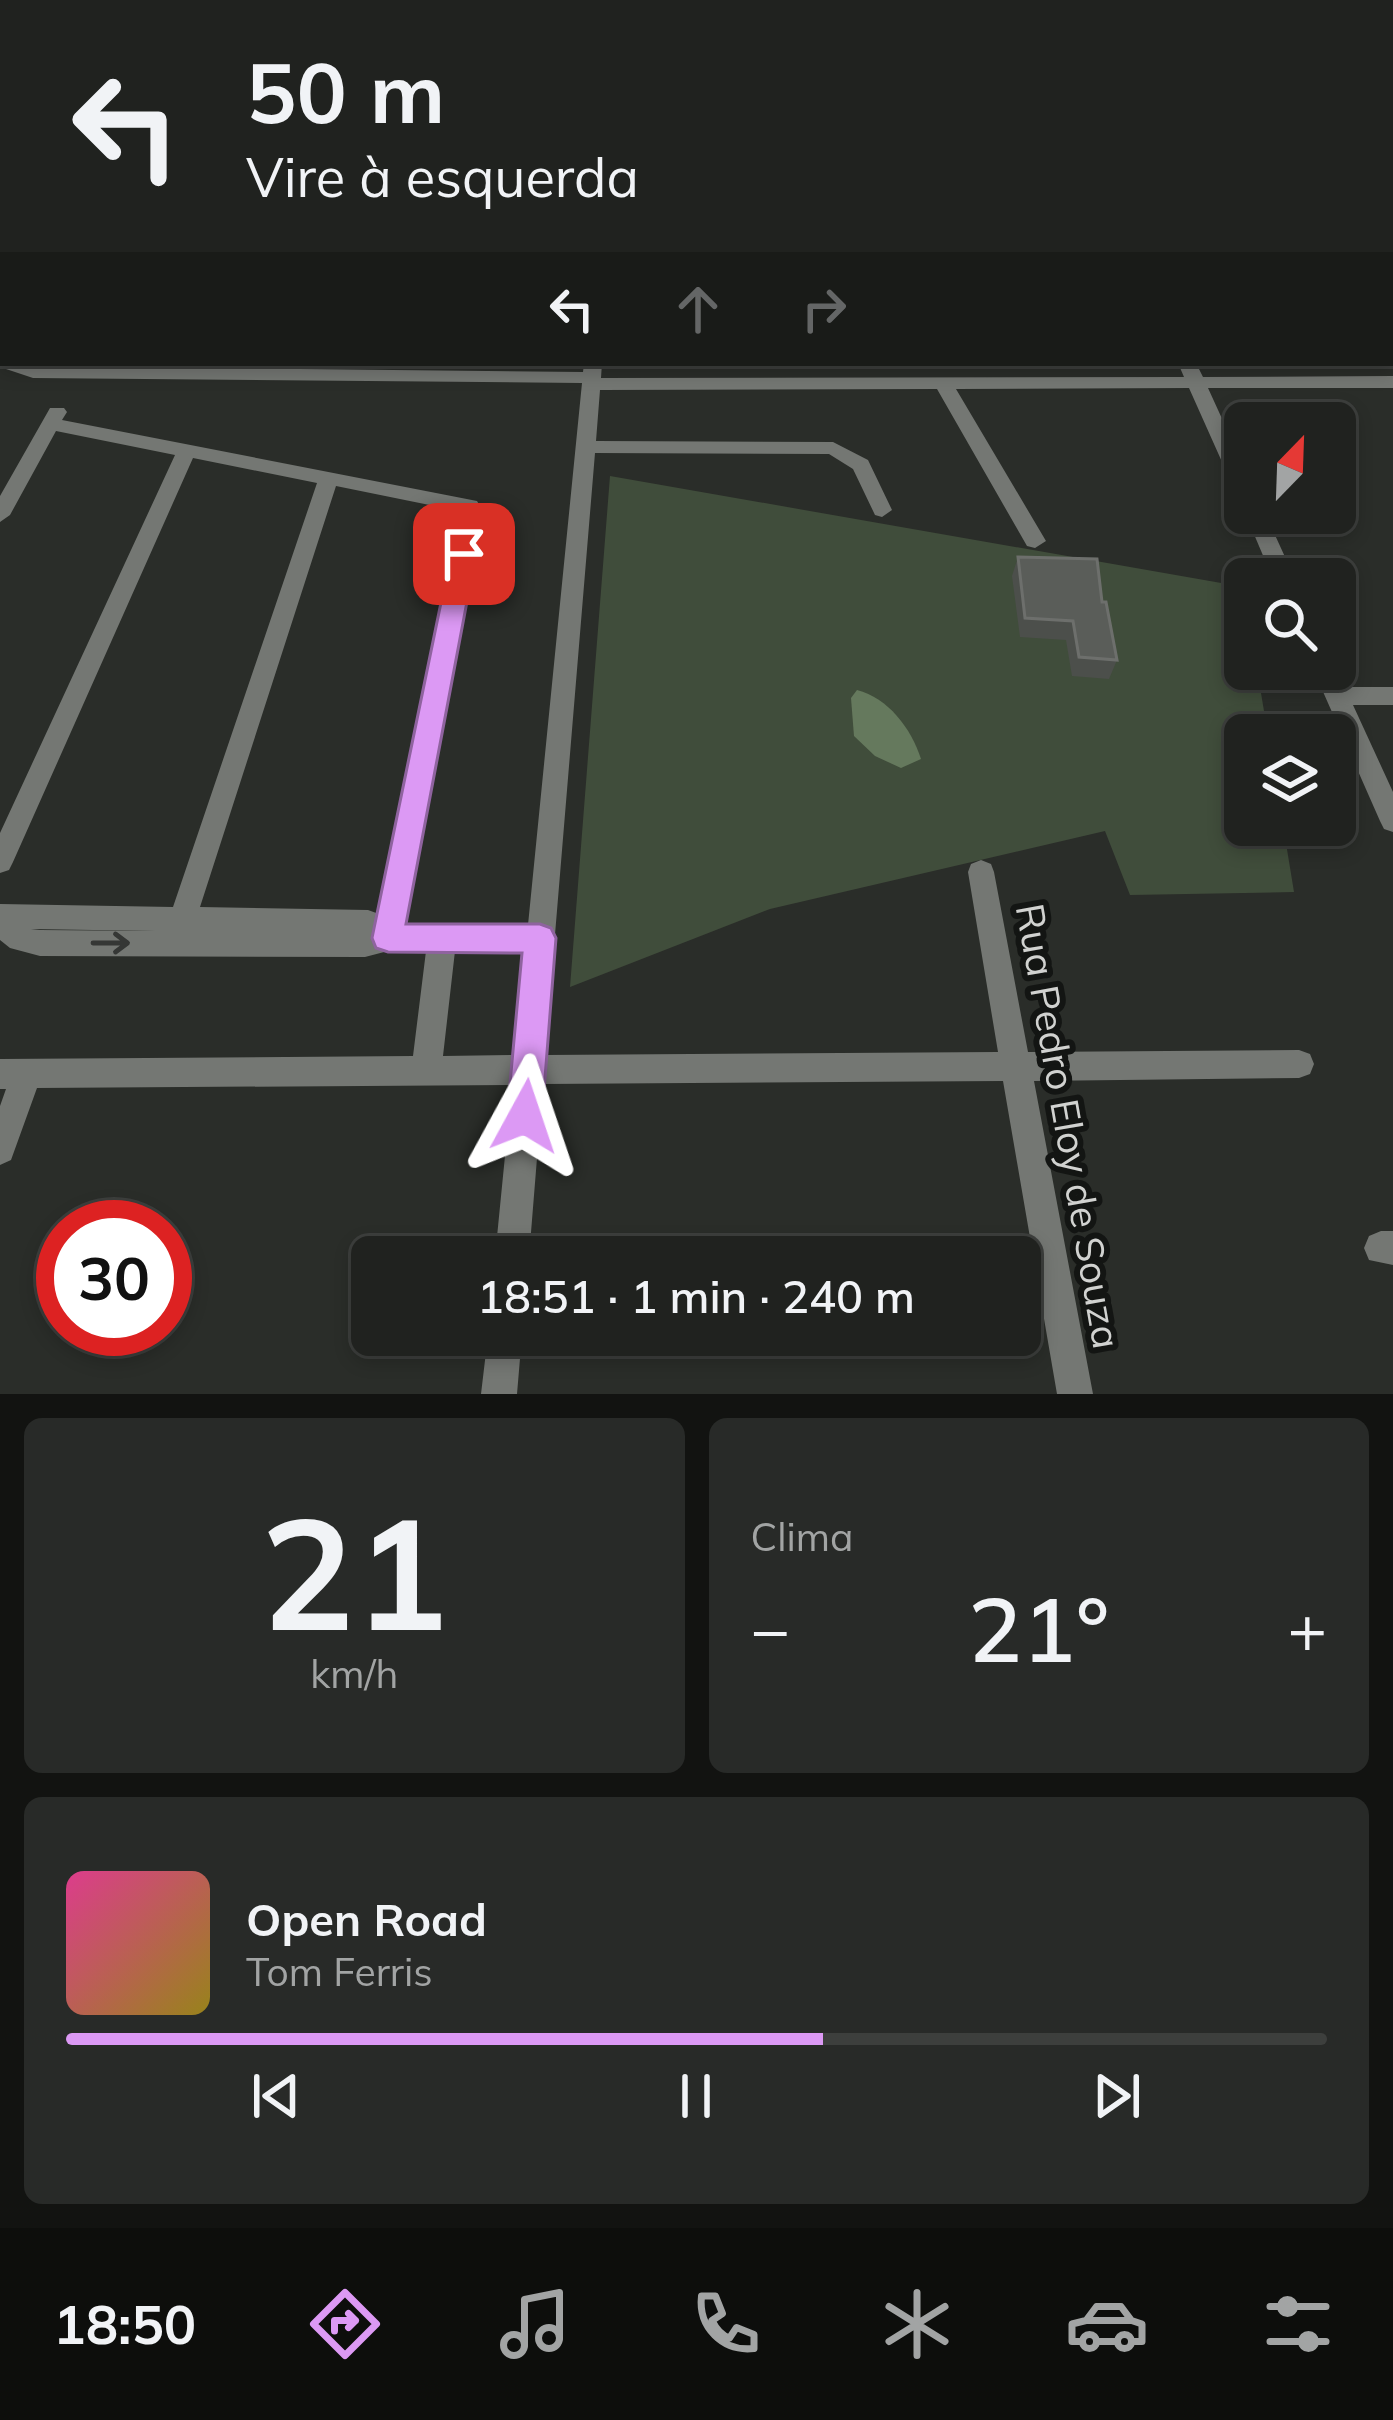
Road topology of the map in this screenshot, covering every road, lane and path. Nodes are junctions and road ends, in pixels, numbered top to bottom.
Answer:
1 (15, 366) edge
2 (285, 369) edge
3 (718, 373) edge
4 (1192, 373) edge
5 (592, 375) edge
6 (1393, 382) edge
7 (943, 383) junction
8 (1224, 444) edge
9 (585, 447) junction
10 (187, 450) junction
11 (329, 477) junction
12 (882, 510) dead end
13 (0, 514) edge
14 (1036, 541) dead end
15 (1334, 690) edge
16 (1337, 696) junction
17 (1393, 696) edge
18 (1393, 820) edge
19 (4, 845) edge
20 (981, 872) dead end
21 (0, 920) edge
22 (178, 932) junction
23 (388, 938) junction
24 (442, 938) junction
25 (540, 938) junction
26 (1299, 1064) dead end
27 (1016, 1066) junction
28 (426, 1070) junction
29 (529, 1070) junction
30 (14, 1074) edge
31 (0, 1149) edge
32 (514, 1236) edge
33 (503, 1356) edge
34 (499, 1394) edge
35 (1075, 1394) edge

1 - 2 street
2 - 5 street
3 - 5 street
3 - 7 street
4 - 6 street
4 - 7 street
4 - 8 street
5 - 9 street
7 - 14 street
9 - 12 street
9 - 25 street
10 - 11 street
10 - 13 street
10 - 19 street
11 - 22 street
11 - 23 street
15 - 16 street
16 - 17 street
16 - 18 street
20 - 27 street, Rua Pedro Eloy de Souza
21 - 22 street
22 - 23 street
23 - 24 street
24 - 25 street
24 - 28 street
25 - 29 street
26 - 27 street
27 - 29 street
27 - 35 street, Rua Pedro Eloy de Souza
28 - 29 street
28 - 30 street
29 - 32 street
30 - 31 street
33 - 34 street

